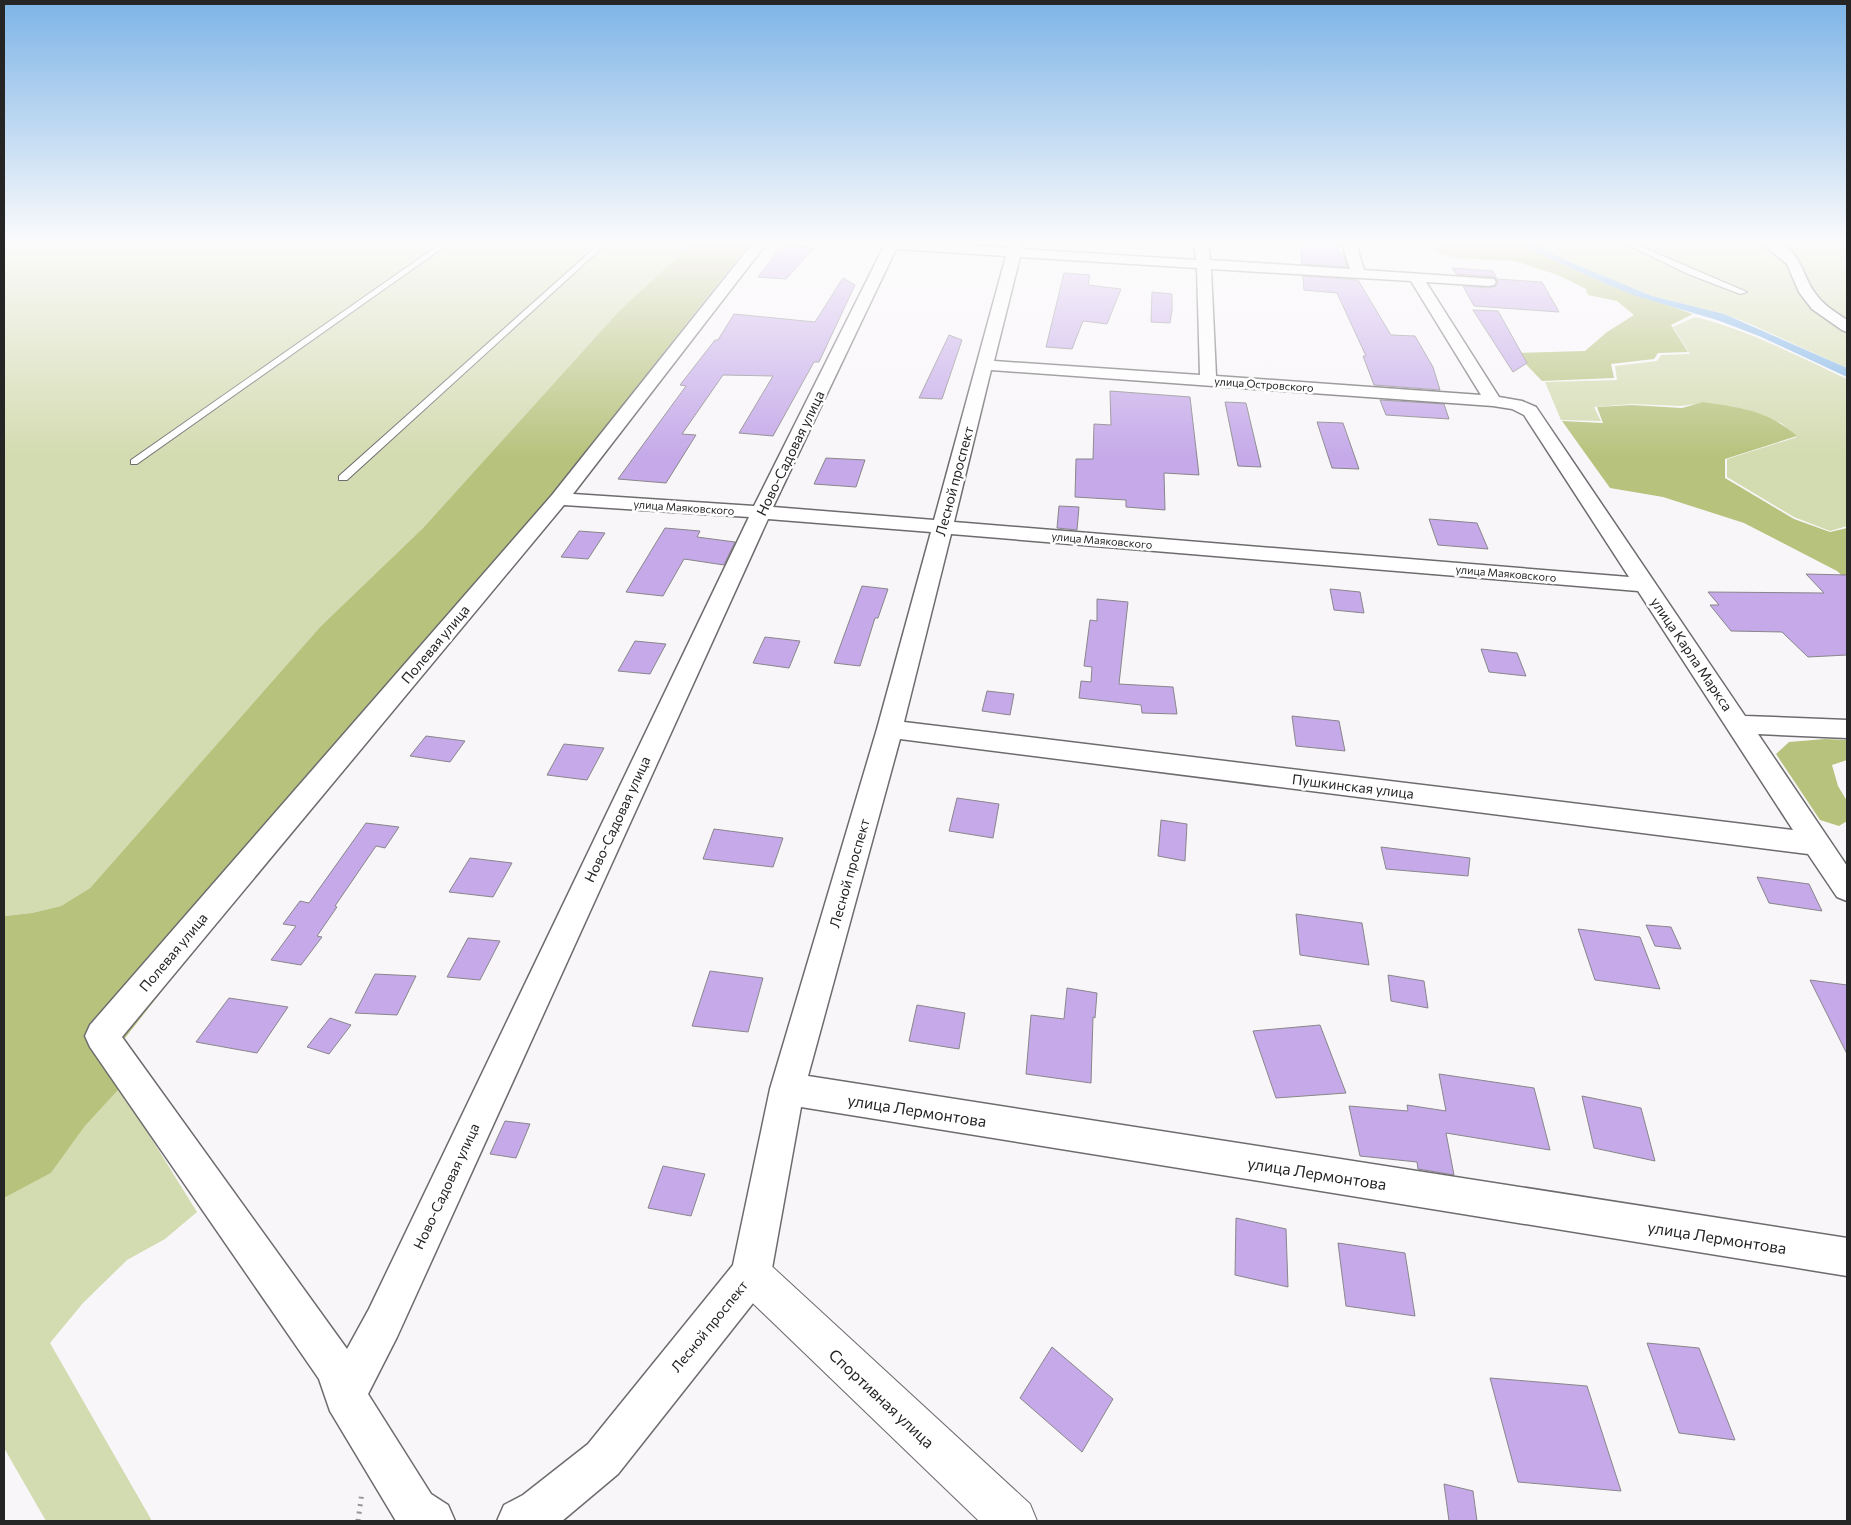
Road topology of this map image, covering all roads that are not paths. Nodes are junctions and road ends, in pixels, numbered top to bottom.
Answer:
1 (343, 315) edge
2 (524, 315) edge
3 (704, 315) edge
4 (857, 315) edge
5 (998, 315) edge
6 (1206, 315) edge
7 (1439, 315) edge
8 (1830, 315) edge
9 (1847, 327) edge
10 (986, 365) junction
11 (1208, 380) junction
12 (1493, 401) junction
13 (1537, 420) joint
14 (134, 462) dead end
15 (343, 478) dead end
16 (559, 499) junction
17 (761, 512) junction
18 (941, 527) junction
19 (1646, 585) junction
20 (1738, 724) junction
21 (890, 729) junction
22 (1847, 729) edge
23 (1817, 844) junction
24 (1847, 889) edge
25 (787, 1089) junction
26 (1847, 1258) edge
27 (751, 1274) junction
28 (345, 1396) junction
29 (432, 1521) edge
30 (520, 1521) edge
31 (1012, 1521) edge

1 - 14 lane
2 - 15 lane
3 - 16 street, Полевая улица
4 - 17 street, Ново-Садовая улица
5 - 10 street, Лесной проспект
6 - 11 street
7 - 12 street
8 - 9 street
10 - 11 street, улица Островского
10 - 18 street, Лесной проспект
11 - 12 street, улица Островского
12 - 13 street, улица Островского
13 - 19 street, улица Карла Маркса
16 - 17 street, улица Маяковского
16 - 28 street, Полевая улица
17 - 18 street, улица Маяковского
17 - 28 street, Ново-Садовая улица
18 - 19 street, улица Маяковского
18 - 21 street, Лесной проспект
19 - 20 street, улица Карла Маркса
20 - 22 street
20 - 23 street, улица Карла Маркса
21 - 23 street, Пушкинская улица
21 - 25 street, Лесной проспект
23 - 24 street, улица Карла Маркса
25 - 26 street, улица Лермонтова
25 - 27 street, Лесной проспект
27 - 30 street, Лесной проспект
27 - 31 street, Спортивная улица
28 - 29 street

